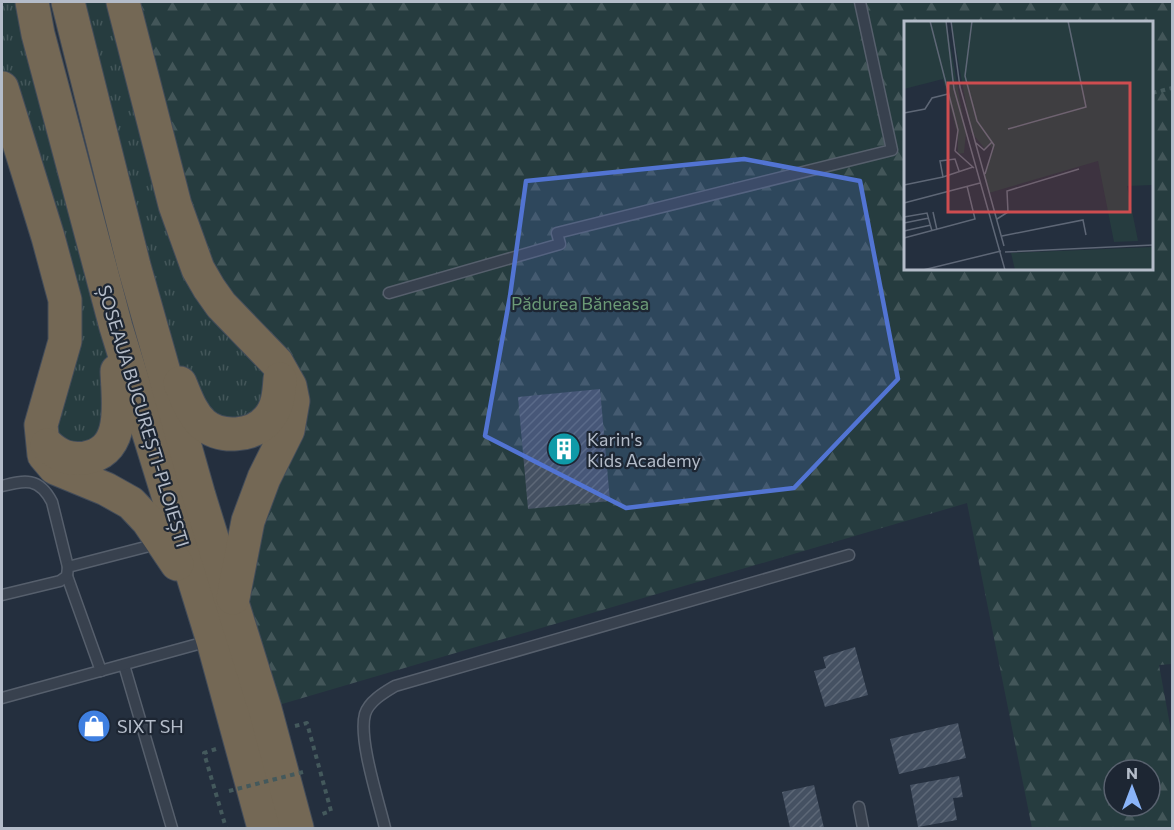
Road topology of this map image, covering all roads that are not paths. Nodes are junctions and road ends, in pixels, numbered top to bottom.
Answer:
1 (32, 2) edge
2 (68, 2) edge
3 (123, 2) edge
4 (860, 2) edge
5 (2, 88) edge
6 (389, 293) dead end
7 (149, 318) junction
8 (116, 327) junction
9 (278, 363) junction
10 (41, 437) junction
11 (2, 486) edge
12 (163, 542) junction
13 (849, 555) dead end
14 (68, 571) junction
15 (2, 594) edge
16 (201, 602) junction
17 (233, 603) junction
18 (213, 640) junction
19 (124, 665) junction
20 (101, 671) junction
21 (2, 698) edge
22 (859, 807) dead end
23 (172, 828) edge
24 (264, 828) edge
25 (297, 828) edge
26 (385, 828) edge
27 (863, 828) edge

1 - 8 highway, ȘOSEAUA BUCUREȘTI-PLOIEȘTI
2 - 7 highway, ȘOSEAUA BUCUREȘTI-PLOIEȘTI
3 - 9 highway
4 - 6 lane
5 - 10 highway
7 - 9 highway
7 - 17 highway, ȘOSEAUA BUCUREȘTI-PLOIEȘTI
8 - 10 highway
8 - 16 highway, ȘOSEAUA BUCUREȘTI-PLOIEȘTI
9 - 17 highway
10 - 12 highway
11 - 14 lane
12 - 14 lane
12 - 16 highway
13 - 26 lane
14 - 15 lane
14 - 20 lane
16 - 18 highway, ȘOSEAUA BUCUREȘTI-PLOIEȘTI
17 - 25 highway, ȘOSEAUA BUCUREȘTI-PLOIEȘTI
18 - 19 lane
18 - 24 highway, ȘOSEAUA BUCUREȘTI-PLOIEȘTI
19 - 20 lane
19 - 23 lane
20 - 21 lane
22 - 27 lane

